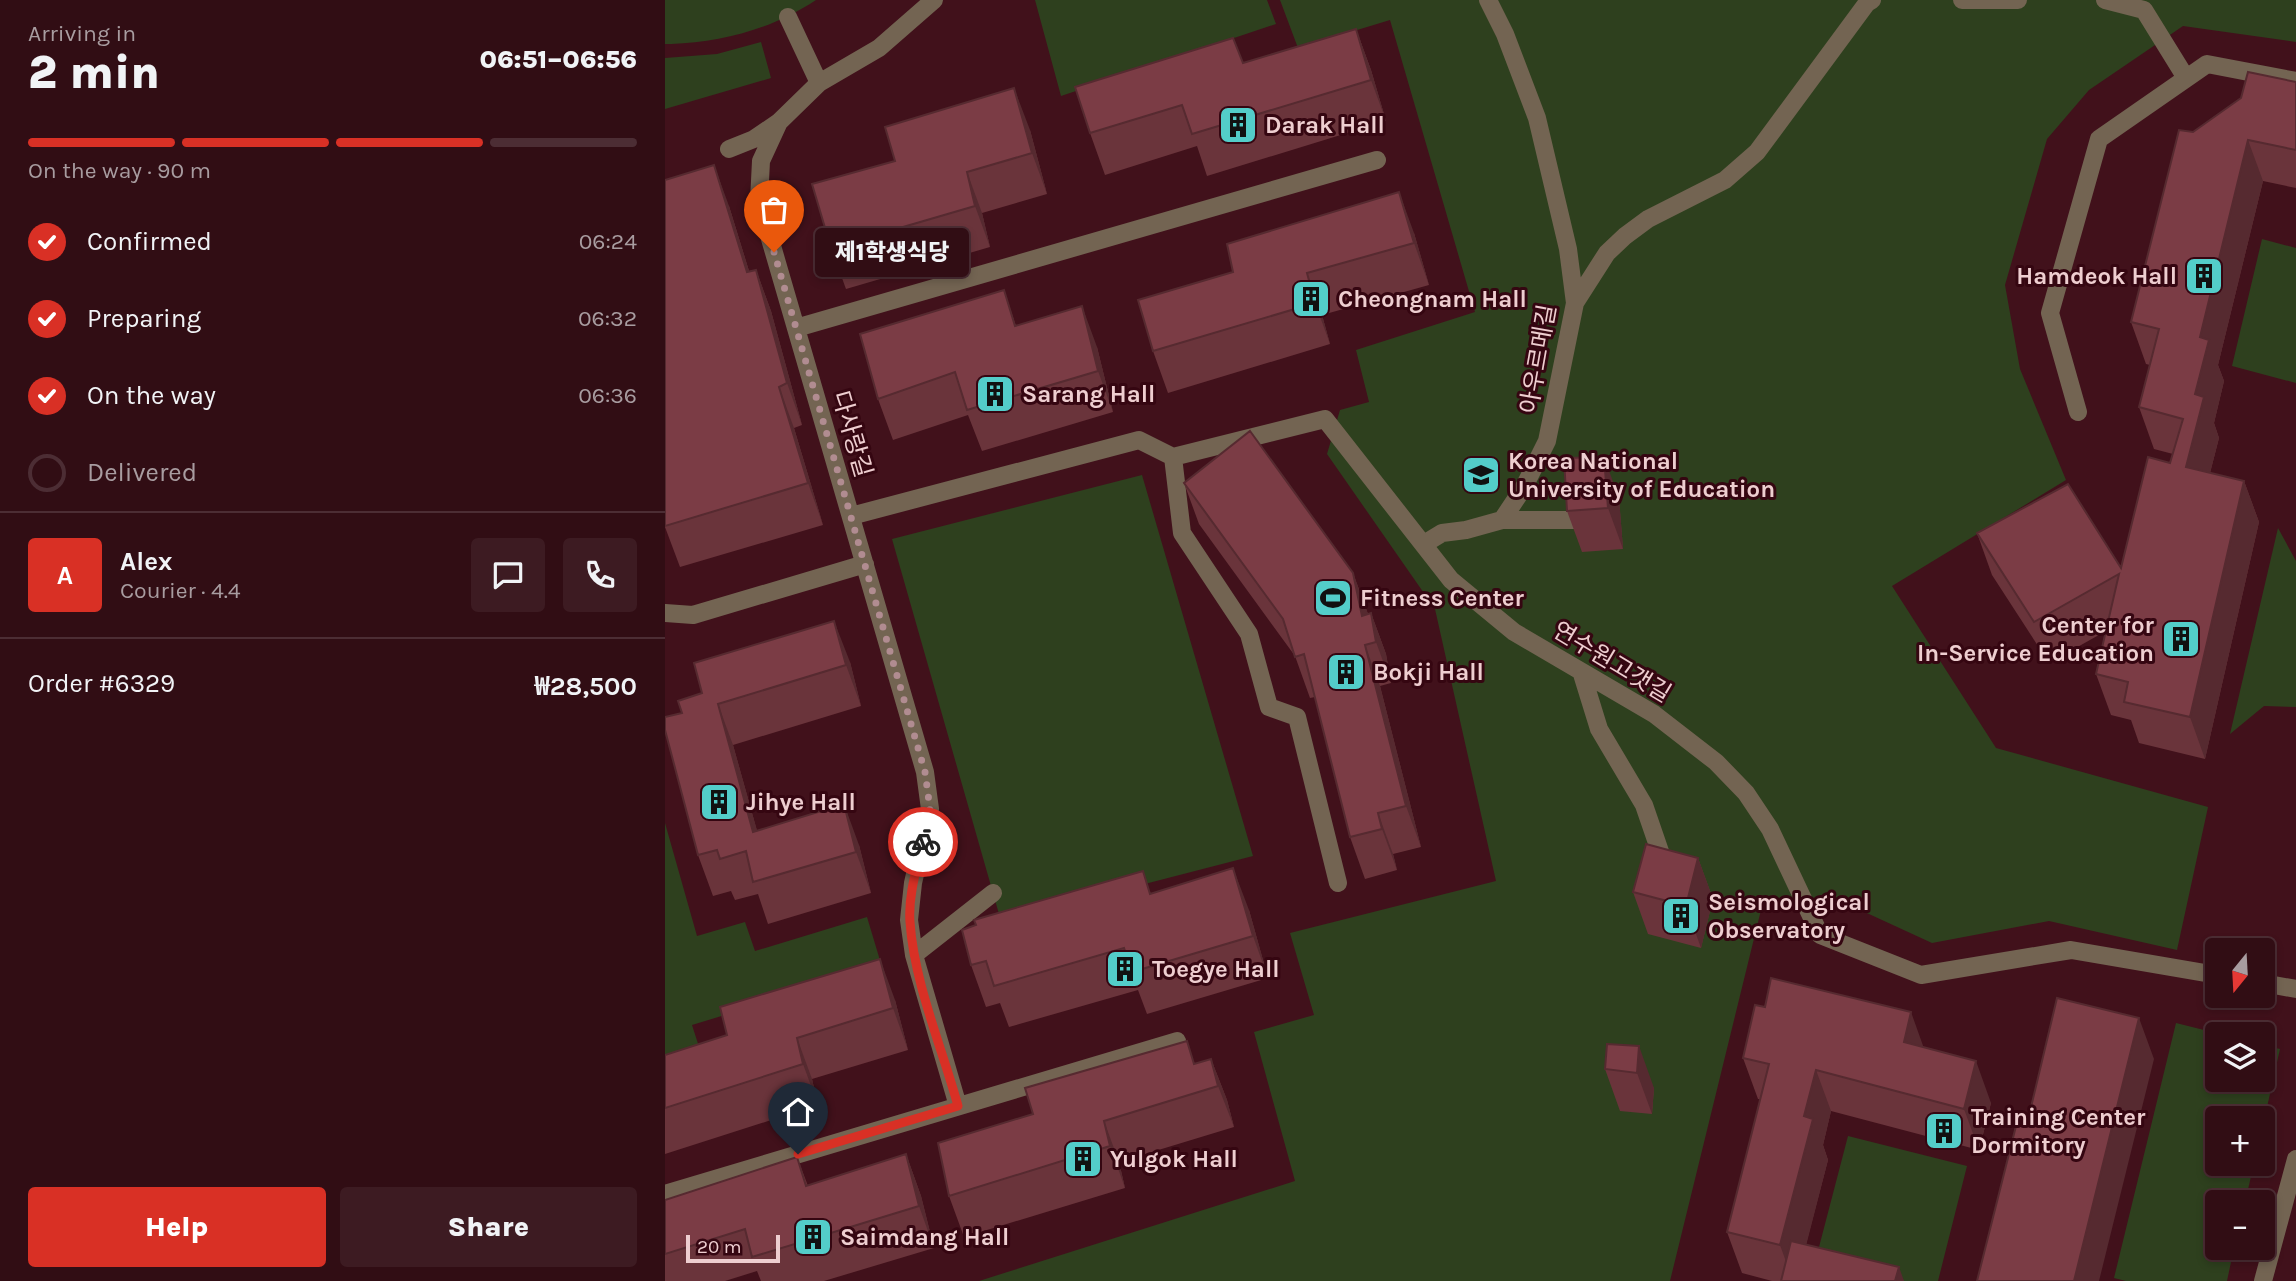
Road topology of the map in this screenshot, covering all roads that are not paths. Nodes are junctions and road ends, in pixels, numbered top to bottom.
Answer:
1 (934, 0) edge
2 (1488, 0) edge
3 (1872, 0) edge
4 (1962, 0) edge
5 (2018, 0) edge
6 (2105, 0) edge
7 (788, 17) dead end
8 (2186, 78) junction
9 (2296, 81) edge
10 (819, 83) junction
11 (779, 122) junction
12 (729, 149) dead end
13 (1377, 160) dead end
14 (1575, 303) junction
15 (796, 328) junction
16 (2078, 412) dead end
17 (1174, 457) junction
18 (851, 516) junction
19 (1502, 520) junction
20 (1580, 520) edge
21 (1423, 544) junction
22 (865, 564) junction
23 (665, 613) edge
24 (1582, 674) junction
25 (1668, 874) edge
26 (1338, 883) dead end
27 (993, 893) dead end
28 (914, 955) junction
29 (2205, 973) edge
30 (2275, 985) edge
31 (2296, 989) edge
32 (1177, 1041) edge
33 (958, 1106) junction
34 (2296, 1159) edge
35 (665, 1194) edge
36 (2263, 1281) edge

1 - 10 street, 다사랑길
2 - 14 street, 아우르메길
3 - 14 street
4 - 5 street
6 - 8 street
7 - 10 street
8 - 9 street
8 - 16 street
10 - 11 street, 다사랑길
11 - 12 street
11 - 15 street, 다사랑길
13 - 15 street
14 - 19 street, 아우르메길
15 - 18 street, 다사랑길
17 - 18 street
17 - 21 street, 연수원고갯길
17 - 26 street
18 - 22 street, 다사랑길
19 - 20 street
19 - 21 street
21 - 24 street, 연수원고갯길
22 - 23 street
22 - 28 street, 다사랑길
24 - 25 street
24 - 29 street, 연수원고갯길
27 - 28 street
28 - 33 street, 다사랑길
30 - 31 street
32 - 33 street
33 - 35 street
34 - 36 street

